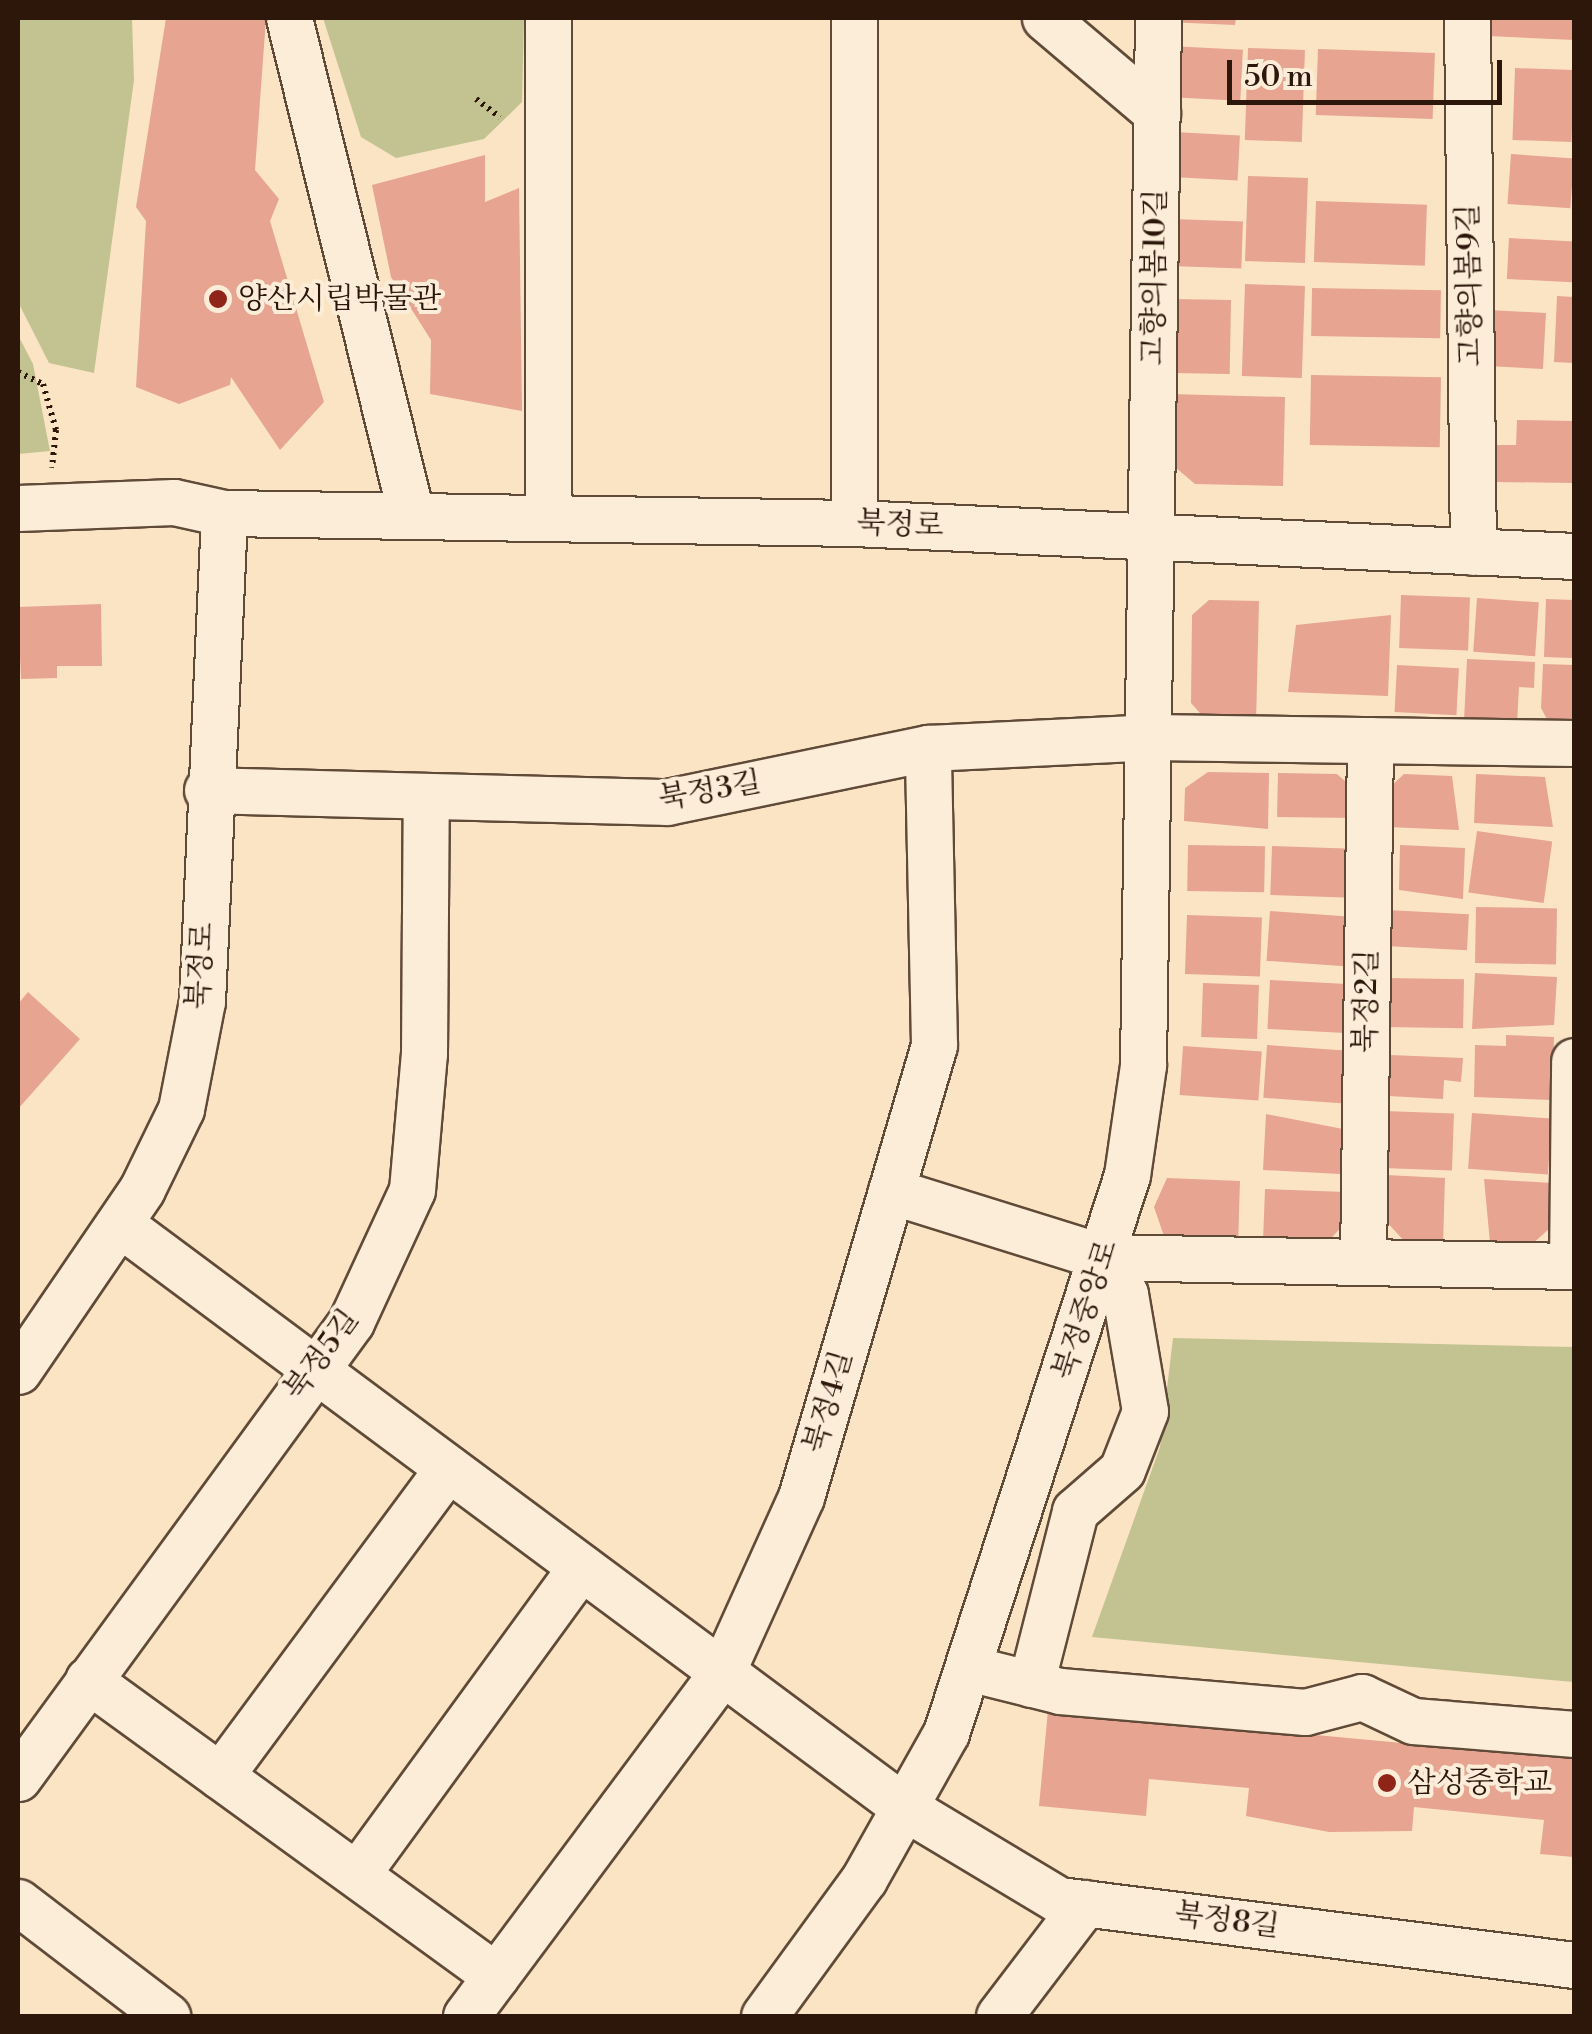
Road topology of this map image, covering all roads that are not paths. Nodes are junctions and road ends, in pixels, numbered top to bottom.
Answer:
1 (289, 18) edge
2 (548, 18) edge
3 (854, 18) edge
4 (1046, 18) edge
5 (1158, 18) edge
6 (1467, 18) edge
7 (1157, 113) junction
8 (37, 506) edge
9 (224, 513) junction
10 (411, 514) junction
11 (548, 518) junction
12 (854, 523) junction
13 (1152, 536) junction
14 (1473, 552) junction
15 (1574, 556) edge
16 (1150, 737) junction
17 (1370, 740) junction
18 (1574, 743) edge
19 (928, 748) junction
20 (207, 790) junction
21 (426, 798) junction
22 (1574, 1061) edge
23 (891, 1190) junction
24 (120, 1224) junction
25 (1103, 1257) junction
26 (1363, 1262) junction
27 (1574, 1266) edge
28 (313, 1368) junction
29 (18, 1371) edge
30 (448, 1468) junction
31 (581, 1568) junction
32 (968, 1668) junction
33 (722, 1672) junction
34 (88, 1680) junction
35 (1031, 1684) junction
36 (1574, 1734) edge
37 (220, 1776) junction
38 (18, 1778) edge
39 (904, 1807) junction
40 (357, 1874) junction
41 (18, 1902) edge
42 (1084, 1903) junction
43 (1574, 1965) edge
44 (496, 1976) junction
45 (167, 2016) edge
46 (466, 2016) edge
47 (764, 2016) edge
48 (999, 2016) edge

1 - 10 street
2 - 11 street
3 - 12 street
4 - 7 street
5 - 7 street, 고향의봄10길
6 - 14 street, 고향의봄9길
7 - 13 street, 고향의봄10길
8 - 9 street, 북정로
9 - 10 street, 북정로
9 - 20 street, 북정로
10 - 11 street, 북정로
11 - 12 street, 북정로
12 - 13 street, 북정로
13 - 14 street, 북정로
13 - 16 street, 북정중앙로
14 - 15 street, 북정로
16 - 17 street
16 - 19 street, 북정3길
16 - 25 street, 북정중앙로
17 - 18 street
17 - 26 street, 북정2길
19 - 21 street, 북정3길
19 - 23 street, 북정4길
20 - 21 street, 북정3길
20 - 24 street, 북정로
21 - 28 street, 북정5길
22 - 27 street
23 - 25 street
23 - 33 street, 북정4길
24 - 28 street, 북정8길
24 - 29 street, 북정로
25 - 26 street
25 - 32 street, 북정중앙로
25 - 35 street
26 - 27 street
28 - 30 street, 북정8길
28 - 34 street, 북정5길
30 - 31 street, 북정8길
30 - 37 street
31 - 33 street, 북정8길
31 - 40 street
32 - 35 street
32 - 39 street, 북정중앙로
33 - 39 street, 북정8길
33 - 44 street, 북정4길
34 - 37 street
34 - 38 street, 북정5길
35 - 36 street
37 - 40 street
39 - 42 street, 북정8길
39 - 47 street, 북정중앙로
40 - 44 street
41 - 45 street
42 - 43 street, 북정8길
42 - 48 street
44 - 46 street, 북정4길

